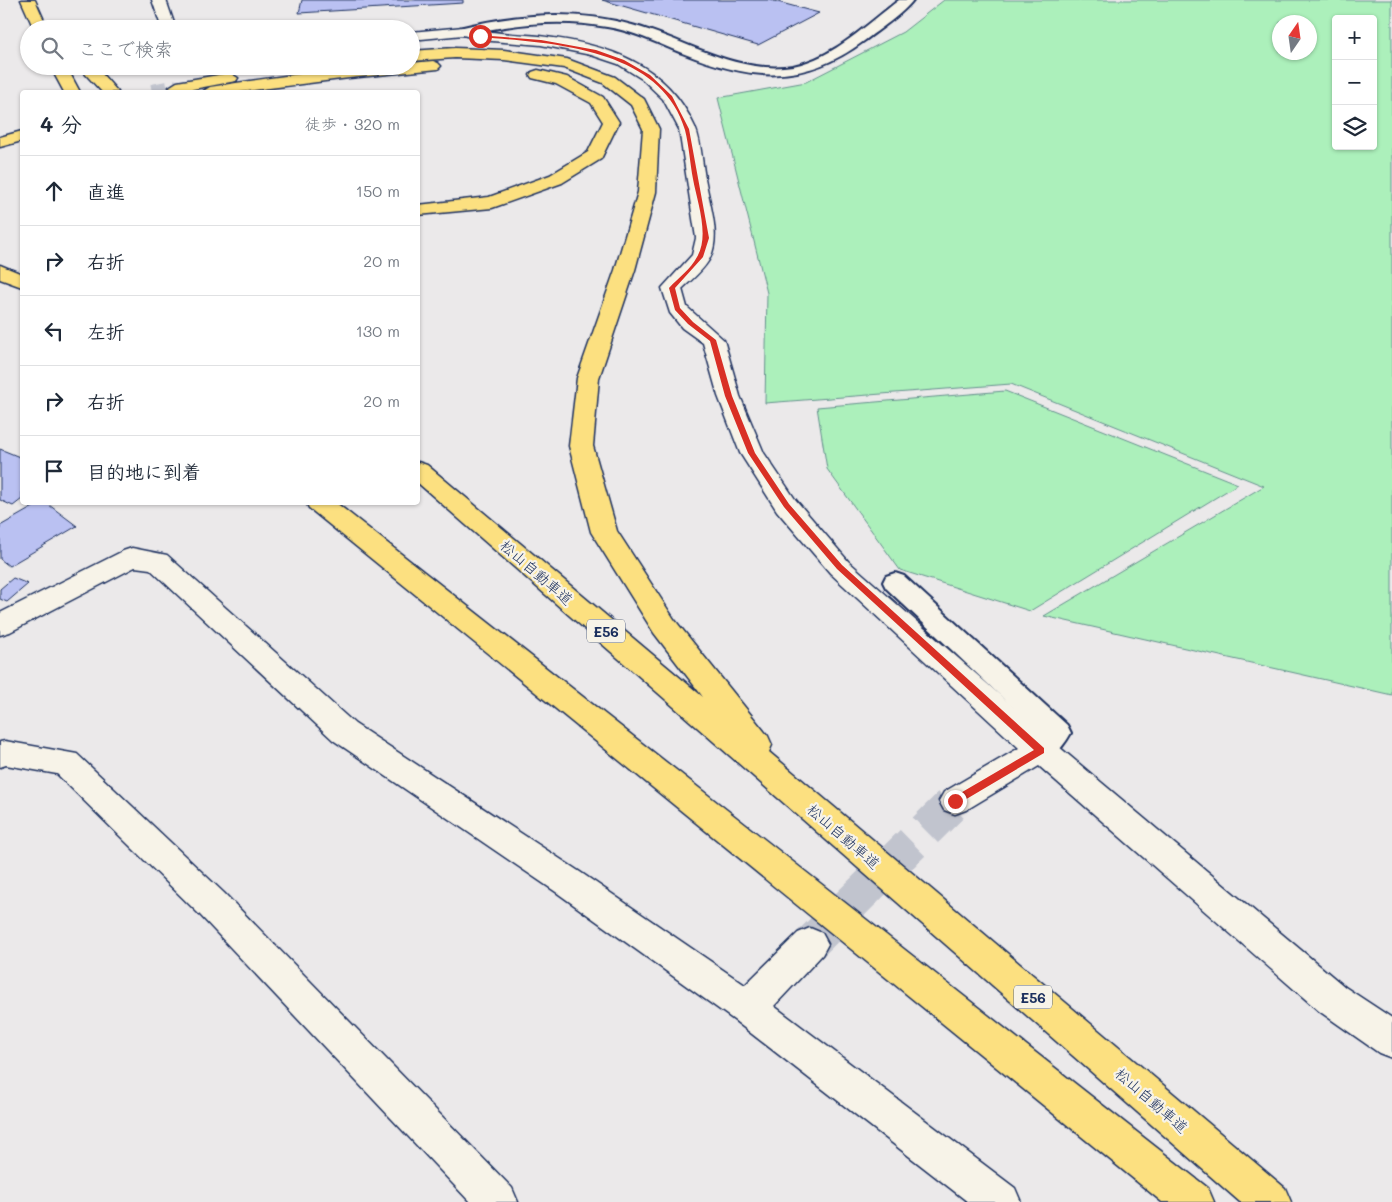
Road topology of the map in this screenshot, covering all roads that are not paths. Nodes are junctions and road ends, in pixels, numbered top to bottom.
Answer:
1 (158, 0) edge
2 (907, 0) edge
3 (33, 4) edge
4 (39, 20) edge
5 (46, 20) edge
6 (166, 20) edge
7 (464, 30) junction
8 (420, 35) edge
9 (420, 56) edge
10 (420, 67) edge
11 (63, 75) edge
12 (94, 75) edge
13 (251, 75) edge
14 (328, 75) edge
15 (177, 87) dead end
16 (71, 90) edge
17 (108, 90) edge
18 (223, 90) edge
19 (20, 122) edge
20 (0, 127) edge
21 (20, 137) edge
22 (0, 142) edge
23 (420, 210) edge
24 (0, 271) edge
25 (20, 280) edge
26 (420, 472) edge
27 (322, 505) edge
28 (895, 582) dead end
29 (0, 625) edge
30 (2, 747) edge
31 (1040, 750) junction
32 (794, 793) junction
33 (955, 801) tunnel mouth
34 (810, 944) tunnel mouth
35 (747, 1008) junction
36 (1392, 1040) edge
37 (498, 1202) edge
38 (1002, 1202) edge
39 (1194, 1202) edge
40 (1271, 1202) edge

1 - 6 street
2 - 7 lane
3 - 4 highway
3 - 5 highway
7 - 8 street
7 - 31 street
9 - 32 highway
10 - 23 highway
11 - 16 highway
12 - 17 highway
13 - 15 highway
14 - 18 highway
19 - 20 highway
21 - 22 highway
24 - 25 highway
26 - 32 highway, 松山自動車道 / E56
27 - 39 highway
28 - 31 lane
29 - 35 street
30 - 37 street
31 - 33 street
31 - 36 street
32 - 40 highway, 松山自動車道 / E56
34 - 35 street
35 - 38 street

